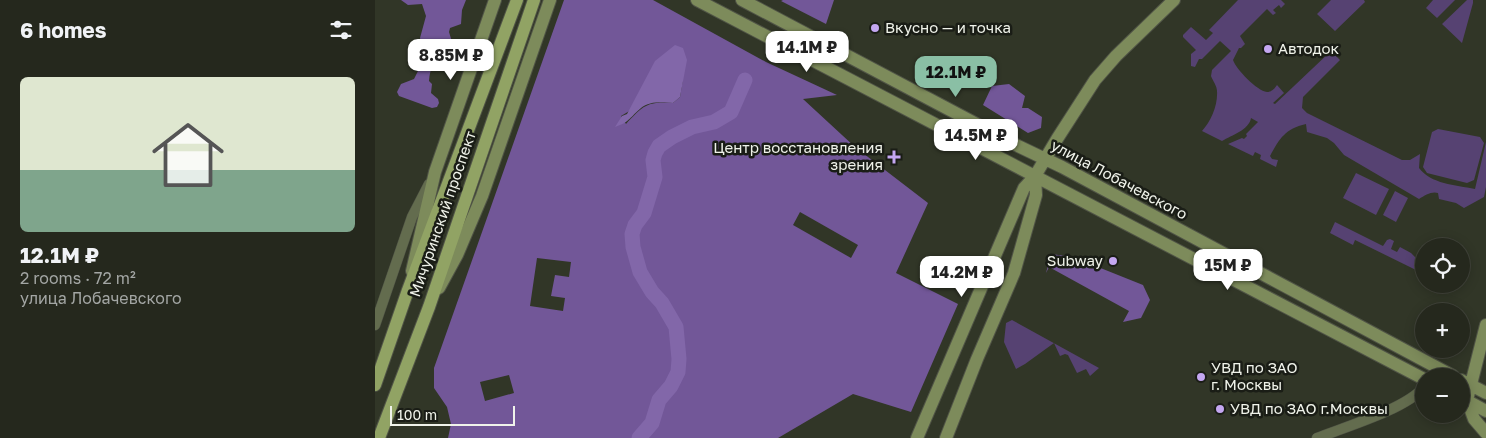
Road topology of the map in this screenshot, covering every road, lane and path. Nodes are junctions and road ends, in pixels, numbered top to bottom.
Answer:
1 (495, 0) edge
2 (517, 0) edge
3 (534, 0) edge
4 (540, 0) edge
5 (550, 0) edge
6 (697, 0) edge
7 (742, 0) edge
8 (1174, 0) edge
9 (545, 17) junction
10 (1045, 159) junction
11 (435, 172) junction
12 (1035, 176) junction
13 (409, 290) junction
14 (429, 307) junction
15 (375, 325) edge
16 (1486, 325) edge
17 (1438, 368) edge
18 (1470, 371) edge
19 (1415, 374) edge
20 (375, 385) edge
21 (1470, 385) edge
22 (1486, 393) edge
23 (1415, 395) edge
24 (1470, 402) edge
25 (1470, 411) edge
26 (1486, 411) edge
27 (1486, 434) edge
28 (379, 438) edge
29 (917, 438) edge
30 (946, 438) edge
31 (1317, 438) edge

1 - 11 main road
2 - 13 main road, Мичуринский проспект
3 - 14 main road, Мичуринский проспект
4 - 9 main road
5 - 9 main road
6 - 12 main road
7 - 10 main road, улица Лобачевского
8 - 10 main road
9 - 14 main road
10 - 12 main road
10 - 17 main road, улица Лобачевского
11 - 13 main road
11 - 15 street
12 - 19 main road
12 - 29 main road
12 - 30 main road
13 - 20 main road, Мичуринский проспект
14 - 28 main road, Мичуринский проспект
16 - 18 main road
21 - 22 main road
23 - 31 street
24 - 26 main road
25 - 27 main road

